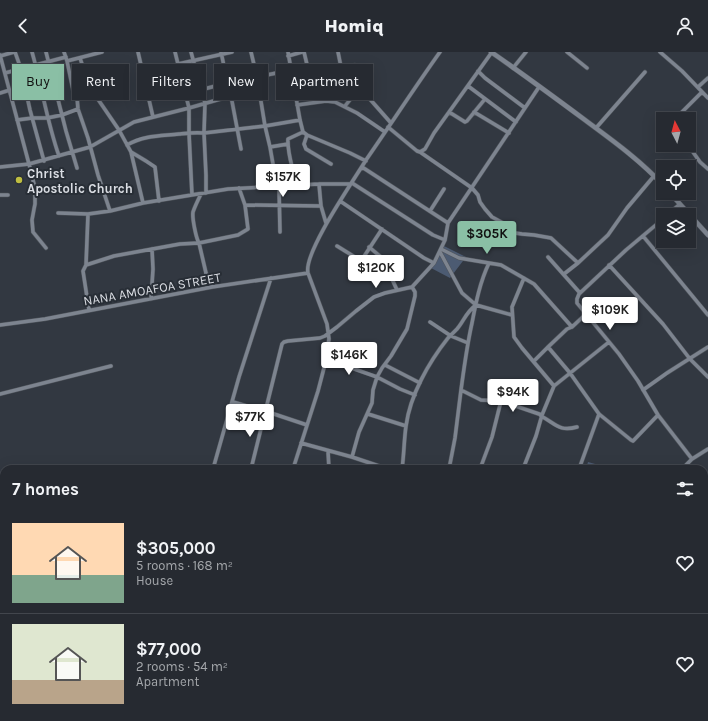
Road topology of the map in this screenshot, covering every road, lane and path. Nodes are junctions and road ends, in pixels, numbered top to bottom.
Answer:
1 (14, 52) edge
2 (32, 52) edge
3 (46, 52) edge
4 (64, 52) edge
5 (102, 52) edge
6 (138, 52) edge
7 (175, 52) edge
8 (191, 52) edge
9 (232, 52) edge
10 (251, 52) edge
11 (303, 52) edge
12 (338, 52) edge
13 (440, 52) edge
14 (491, 52) edge
15 (526, 52) edge
16 (567, 52) edge
17 (660, 52) edge
18 (221, 53) edge
19 (288, 54) edge
20 (0, 56) edge
21 (80, 58) junction
22 (66, 59) junction
23 (193, 60) junction
24 (49, 61) junction
25 (19, 64) edge
26 (35, 64) edge
27 (38, 64) edge
28 (178, 64) joint
29 (194, 64) edge
30 (223, 64) edge
31 (254, 64) edge
32 (290, 64) edge
33 (307, 64) edge
34 (340, 64) edge
35 (513, 68) junction
36 (587, 68) dead end
37 (12, 71) edge
38 (478, 71) junction
39 (645, 72) dead end
40 (5, 73) junction
41 (708, 78) edge
42 (468, 86) junction
43 (539, 87) junction
44 (698, 87) junction
45 (10, 90) junction
46 (702, 92) junction
47 (0, 93) edge
48 (708, 98) edge
49 (485, 99) junction
50 (28, 100) edge
51 (43, 100) edge
52 (187, 100) edge
53 (204, 100) edge
54 (216, 100) edge
55 (232, 100) edge
56 (261, 100) edge
57 (296, 100) edge
58 (350, 100) edge
59 (371, 100) edge
60 (316, 102) joint
61 (205, 103) junction
62 (297, 105) junction
63 (345, 106) junction
64 (189, 108) junction
65 (525, 108) junction
66 (78, 109) junction
67 (449, 112) junction
68 (474, 112) junction
69 (682, 112) edge
70 (62, 114) junction
71 (153, 117) junction
72 (32, 118) junction
73 (47, 118) junction
74 (17, 120) junction
75 (300, 120) junction
76 (516, 122) junction
77 (391, 123) junction
78 (265, 126) junction
79 (388, 127) junction
80 (238, 128) junction
81 (596, 128) junction
82 (119, 130) junction
83 (204, 132) junction
84 (385, 132) junction
85 (189, 133) junction
86 (509, 133) junction
87 (305, 134) junction
88 (288, 144) junction
89 (127, 145) junction
90 (90, 147) junction
91 (270, 147) junction
92 (241, 149) dead end
93 (73, 152) junction
94 (131, 152) junction
95 (420, 152) junction
96 (693, 152) edge
97 (59, 156) junction
98 (44, 161) junction
99 (366, 161) junction
100 (30, 164) junction
101 (332, 164) dead end
102 (0, 167) edge
103 (362, 167) junction
104 (77, 168) dead end
105 (708, 169) edge
106 (654, 176) joint
107 (319, 184) junction
108 (351, 184) junction
109 (296, 186) junction
110 (278, 187) junction
111 (239, 188) junction
112 (472, 188) junction
113 (444, 189) dead end
114 (206, 193) junction
115 (201, 194) junction
116 (0, 195) edge
117 (8, 195) dead end
118 (192, 195) junction
119 (676, 200) edge
120 (159, 201) junction
121 (340, 201) junction
122 (143, 203) junction
123 (680, 204) junction
124 (245, 205) junction
125 (279, 206) junction
126 (320, 206) junction
127 (675, 208) edge
128 (110, 211) junction
129 (430, 211) junction
130 (58, 213) dead end
131 (88, 214) junction
132 (448, 223) junction
133 (326, 224) junction
134 (656, 225) edge
135 (382, 229) junction
136 (280, 232) dead end
137 (708, 235) edge
138 (643, 236) junction
139 (445, 240) junction
140 (200, 243) junction
141 (336, 246) dead end
142 (369, 247) junction
143 (46, 248) dead end
144 (152, 249) junction
145 (441, 250) junction
146 (548, 258) dead end
147 (434, 263) junction
148 (489, 263) junction
149 (578, 263) junction
150 (86, 265) junction
151 (609, 265) junction
152 (308, 273) junction
153 (564, 274) junction
154 (271, 278) junction
155 (524, 278) junction
156 (212, 287) junction
157 (412, 287) junction
158 (397, 290) junction
159 (580, 293) junction
160 (151, 299) junction
161 (476, 305) junction
162 (89, 310) junction
163 (586, 314) junction
164 (512, 315) junction
165 (708, 315) edge
166 (430, 322) dead end
167 (0, 325) edge
168 (572, 327) junction
169 (329, 333) junction
170 (451, 336) junction
171 (609, 342) junction
172 (468, 343) junction
173 (708, 347) edge
174 (548, 348) junction
175 (326, 359) junction
176 (690, 359) junction
177 (534, 361) junction
178 (385, 365) junction
179 (111, 366) dead end
180 (570, 373) junction
181 (377, 377) junction
182 (708, 377) edge
183 (420, 383) junction
184 (554, 386) junction
185 (461, 390) junction
186 (643, 390) junction
187 (0, 394) edge
188 (415, 395) junction
189 (501, 401) junction
190 (233, 402) junction
191 (265, 411) junction
192 (368, 414) junction
193 (599, 414) junction
194 (541, 415) junction
195 (658, 415) junction
196 (307, 425) junction
197 (406, 426) junction
198 (577, 427) dead end
199 (301, 443) junction
200 (708, 449) edge
201 (328, 451) junction
202 (352, 458) junction
203 (692, 459) junction
204 (214, 465) edge
205 (252, 465) edge
206 (294, 465) edge
207 (329, 465) edge
208 (375, 465) edge
209 (402, 465) edge
210 (450, 465) edge
211 (481, 465) edge
212 (525, 465) edge
213 (580, 465) edge
214 (686, 465) edge

1 - 20 street
1 - 25 street
2 - 26 street
3 - 24 street
4 - 22 street
5 - 21 street
6 - 71 street
7 - 28 street
8 - 23 street
9 - 18 street
10 - 31 street
11 - 19 street
11 - 33 street
12 - 34 street
13 - 77 street
14 - 35 street
14 - 38 street
15 - 35 street
16 - 36 street
17 - 44 street
18 - 23 street
18 - 30 street
19 - 32 street
20 - 40 street
21 - 22 street
21 - 82 street
22 - 24 street
22 - 66 street
23 - 28 street
23 - 29 street
24 - 27 street
24 - 70 street
35 - 43 street
37 - 40 street
38 - 42 street
38 - 65 street
39 - 81 street
40 - 45 street
41 - 44 street
42 - 49 street
42 - 67 street
43 - 65 street
43 - 81 street
44 - 46 street
45 - 47 street
45 - 74 street
46 - 48 street
46 - 69 street
49 - 68 street
49 - 76 street
50 - 72 street
51 - 73 street
52 - 64 street
53 - 61 street
54 - 61 street
55 - 80 street
56 - 78 street
57 - 62 street
58 - 63 street
59 - 77 street
60 - 62 street
60 - 63 street
61 - 64 street
61 - 83 street
62 - 75 street
63 - 84 street
64 - 71 street
64 - 85 street
65 - 76 street
66 - 70 street
66 - 90 street
67 - 68 street
67 - 95 street
68 - 86 street
70 - 73 street
70 - 93 street
71 - 82 street
72 - 73 street
72 - 74 street
72 - 98 street
73 - 97 street
74 - 100 street
75 - 78 street
75 - 87 street
76 - 86 street
77 - 79 street
78 - 80 street
78 - 91 street
79 - 84 street
79 - 95 street
80 - 83 street
80 - 92 street
81 - 106 street
82 - 89 street
82 - 90 street
83 - 85 street
83 - 114 street
84 - 99 street
85 - 89 street
85 - 118 street
86 - 112 street
87 - 88 street
87 - 99 street
87 - 101 street
88 - 91 street
88 - 109 street
89 - 94 street
90 - 93 street
90 - 128 street
91 - 110 street
93 - 97 street
93 - 104 street
94 - 120 street
94 - 122 street
95 - 112 street
96 - 105 street
97 - 98 street
98 - 100 street
99 - 103 street
100 - 102 street
100 - 143 street
103 - 108 street
103 - 129 street
106 - 149 street
107 - 108 street
107 - 109 street
107 - 126 street
108 - 121 street
108 - 139 street
109 - 110 street
110 - 111 street
110 - 125 street
111 - 114 street
111 - 124 street
112 - 132 street
112 - 149 street
113 - 129 street
114 - 115 street
115 - 118 street
115 - 140 street
116 - 117 street
118 - 120 street
119 - 123 street
120 - 122 street
121 - 133 street
121 - 135 street
122 - 128 street
123 - 127 street
123 - 137 street
124 - 125 street
124 - 140 street
125 - 126 street
125 - 136 street
126 - 133 street
128 - 131 street
129 - 132 street
130 - 131 street
131 - 150 street
132 - 139 street
133 - 152 street
134 - 138 street
135 - 142 street
135 - 147 street
138 - 151 street
138 - 165 street
139 - 145 street
140 - 144 street
140 - 156 street
141 - 142 street
142 - 158 street
144 - 150 street
144 - 160 street
145 - 147 street
145 - 148 street
145 - 161 street
146 - 153 street
147 - 157 street
148 - 155 street
148 - 161 street
149 - 153 street
150 - 162 street
151 - 159 street
151 - 176 street
152 - 154 street, NANA AMOAFOA STREET
152 - 169 street
153 - 159 street
154 - 156 street, NANA AMOAFOA STREET
154 - 190 street
155 - 164 street
155 - 168 street
156 - 160 street, NANA AMOAFOA STREET
157 - 158 street
157 - 178 street
158 - 169 street
159 - 163 street
160 - 162 street, NANA AMOAFOA STREET
161 - 164 street
161 - 170 street
161 - 172 street
162 - 167 street, NANA AMOAFOA STREET
163 - 168 street
163 - 171 street
164 - 177 street
166 - 170 street
168 - 174 street
169 - 175 street
169 - 191 street
170 - 172 street
170 - 183 street
171 - 180 street
171 - 186 street
172 - 185 street
173 - 176 street
174 - 177 street
174 - 180 street
175 - 181 street
175 - 196 street
176 - 182 street
176 - 186 street
177 - 184 street
178 - 181 street
178 - 183 street
179 - 187 street
180 - 184 street
180 - 193 street
181 - 188 street
181 - 192 street
183 - 188 street
184 - 194 street
185 - 189 street
185 - 210 street
186 - 195 street
188 - 197 street
189 - 194 street
189 - 211 street
190 - 191 street
190 - 204 street
191 - 196 street
191 - 205 street
192 - 197 street
192 - 202 street
193 - 195 street
193 - 213 street
194 - 198 street
194 - 212 street
195 - 203 street
196 - 199 street
197 - 209 street
199 - 201 street
199 - 206 street
200 - 203 street
201 - 202 street
201 - 207 street
202 - 208 street
203 - 214 street

